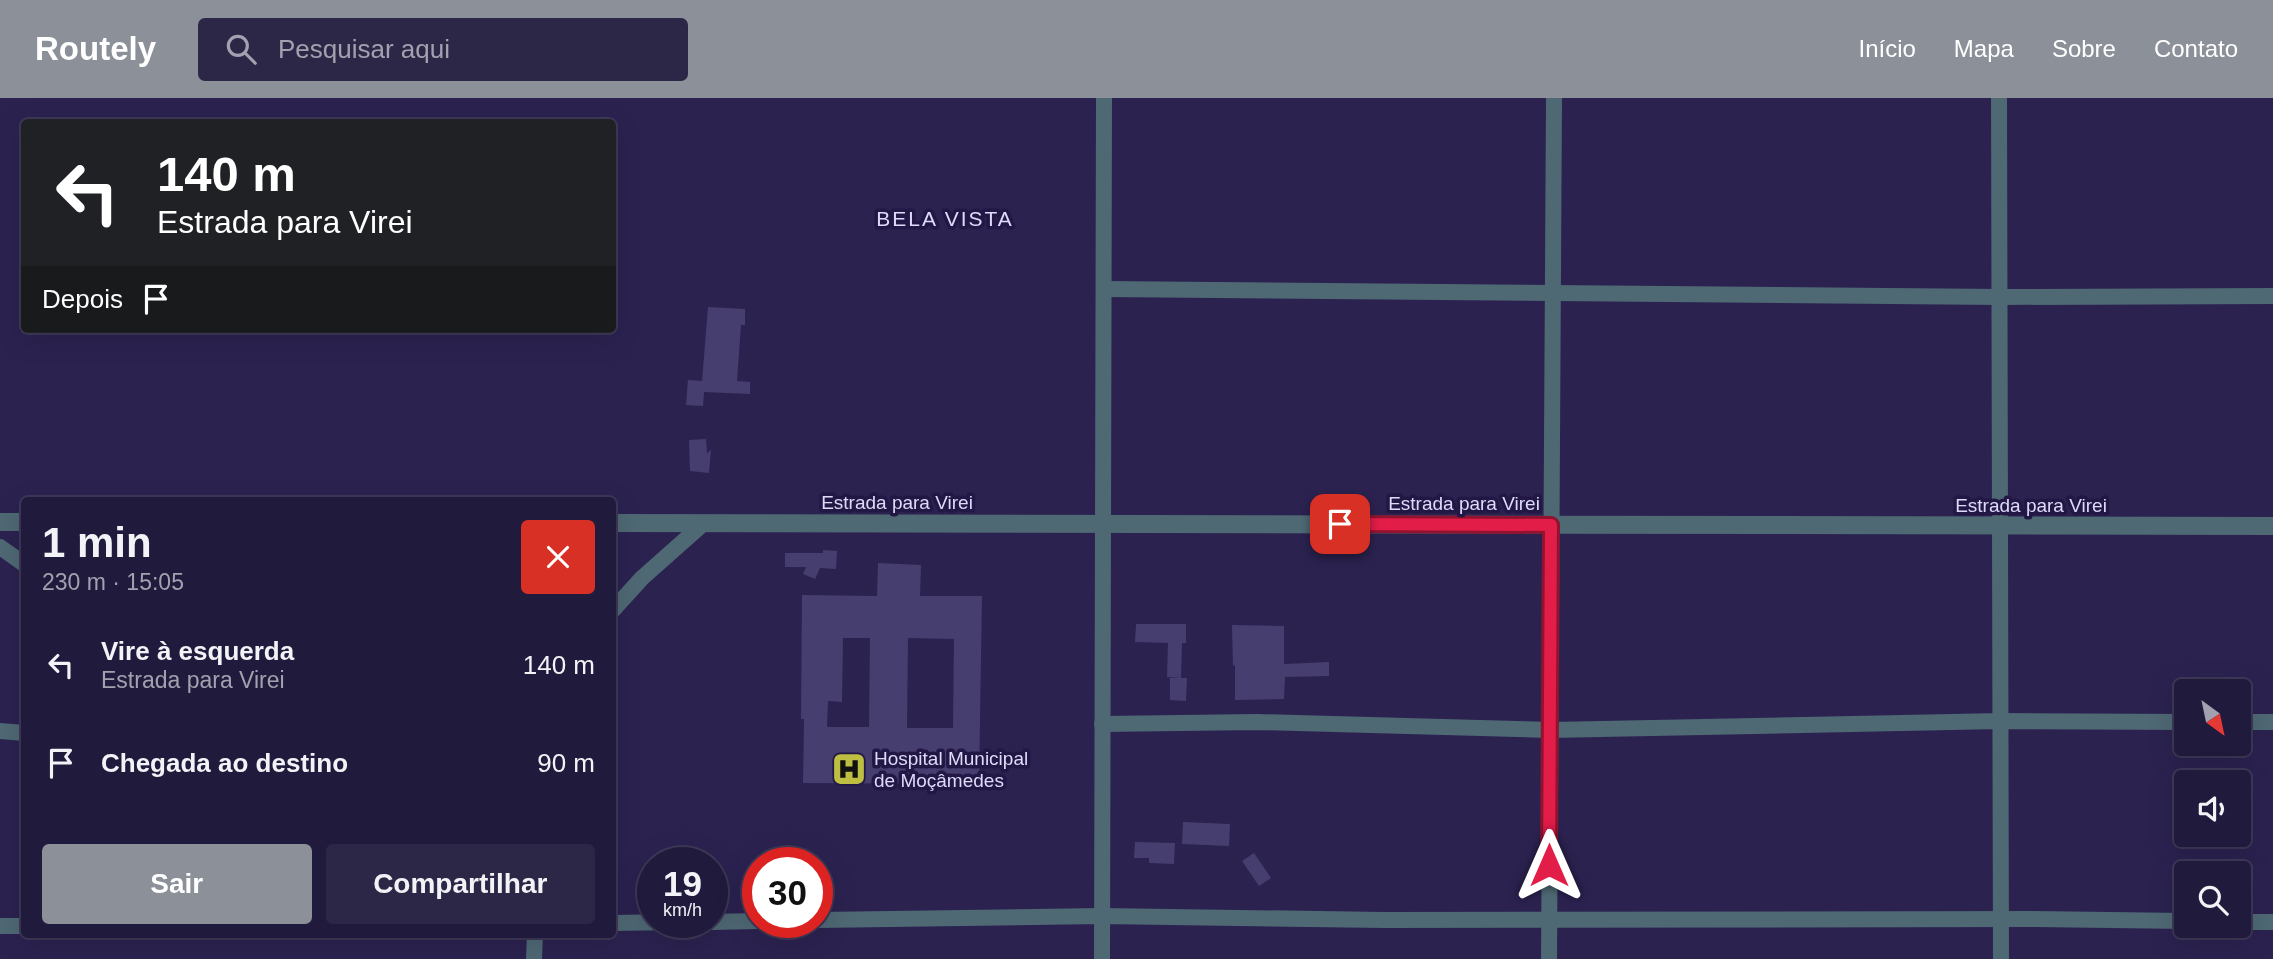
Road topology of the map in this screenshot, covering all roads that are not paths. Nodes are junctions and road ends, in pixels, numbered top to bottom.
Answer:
1 (1104, 98) edge
2 (1554, 98) edge
3 (1999, 98) edge
4 (1104, 289) junction
5 (1552, 293) junction
6 (2273, 296) edge
7 (2000, 297) junction
8 (0, 522) edge
9 (21, 522) edge
10 (616, 523) edge
11 (704, 523) junction
12 (1103, 524) junction
13 (1551, 525) junction
14 (2000, 526) junction
15 (2273, 526) edge
16 (0, 547) edge
17 (21, 562) edge
18 (616, 607) edge
19 (2001, 721) junction
20 (2174, 722) edge
21 (2251, 722) edge
22 (2273, 723) edge
23 (1102, 724) junction
24 (1550, 730) junction
25 (0, 731) edge
26 (21, 733) edge
27 (1102, 916) junction
28 (2001, 919) junction
29 (833, 920) edge
30 (1549, 920) junction
31 (2174, 921) edge
32 (2251, 922) edge
33 (2273, 922) edge
34 (616, 923) edge
35 (637, 923) edge
36 (0, 926) edge
37 (21, 926) edge
38 (534, 938) edge
39 (534, 959) edge
40 (1102, 959) edge
41 (1549, 959) edge
42 (2001, 959) edge

1 - 4 street
2 - 5 street
3 - 7 street
4 - 5 street
4 - 12 street
5 - 7 street
5 - 13 street
6 - 7 street
7 - 14 street
8 - 9 street
10 - 11 street, Estrada para Virei
11 - 12 street, Estrada para Virei
11 - 18 street
12 - 13 street, Estrada para Virei
12 - 23 street
13 - 14 street, Estrada para Virei
13 - 24 street
14 - 15 street, Estrada para Virei
14 - 19 street
16 - 17 street
19 - 20 street
19 - 24 street
19 - 28 street
21 - 22 street
23 - 24 street
23 - 27 street
24 - 30 street
25 - 26 street
27 - 29 street
27 - 30 street
27 - 40 street
28 - 30 street
28 - 31 street
28 - 42 street
30 - 41 street
32 - 33 street
34 - 35 street
36 - 37 street
38 - 39 street

